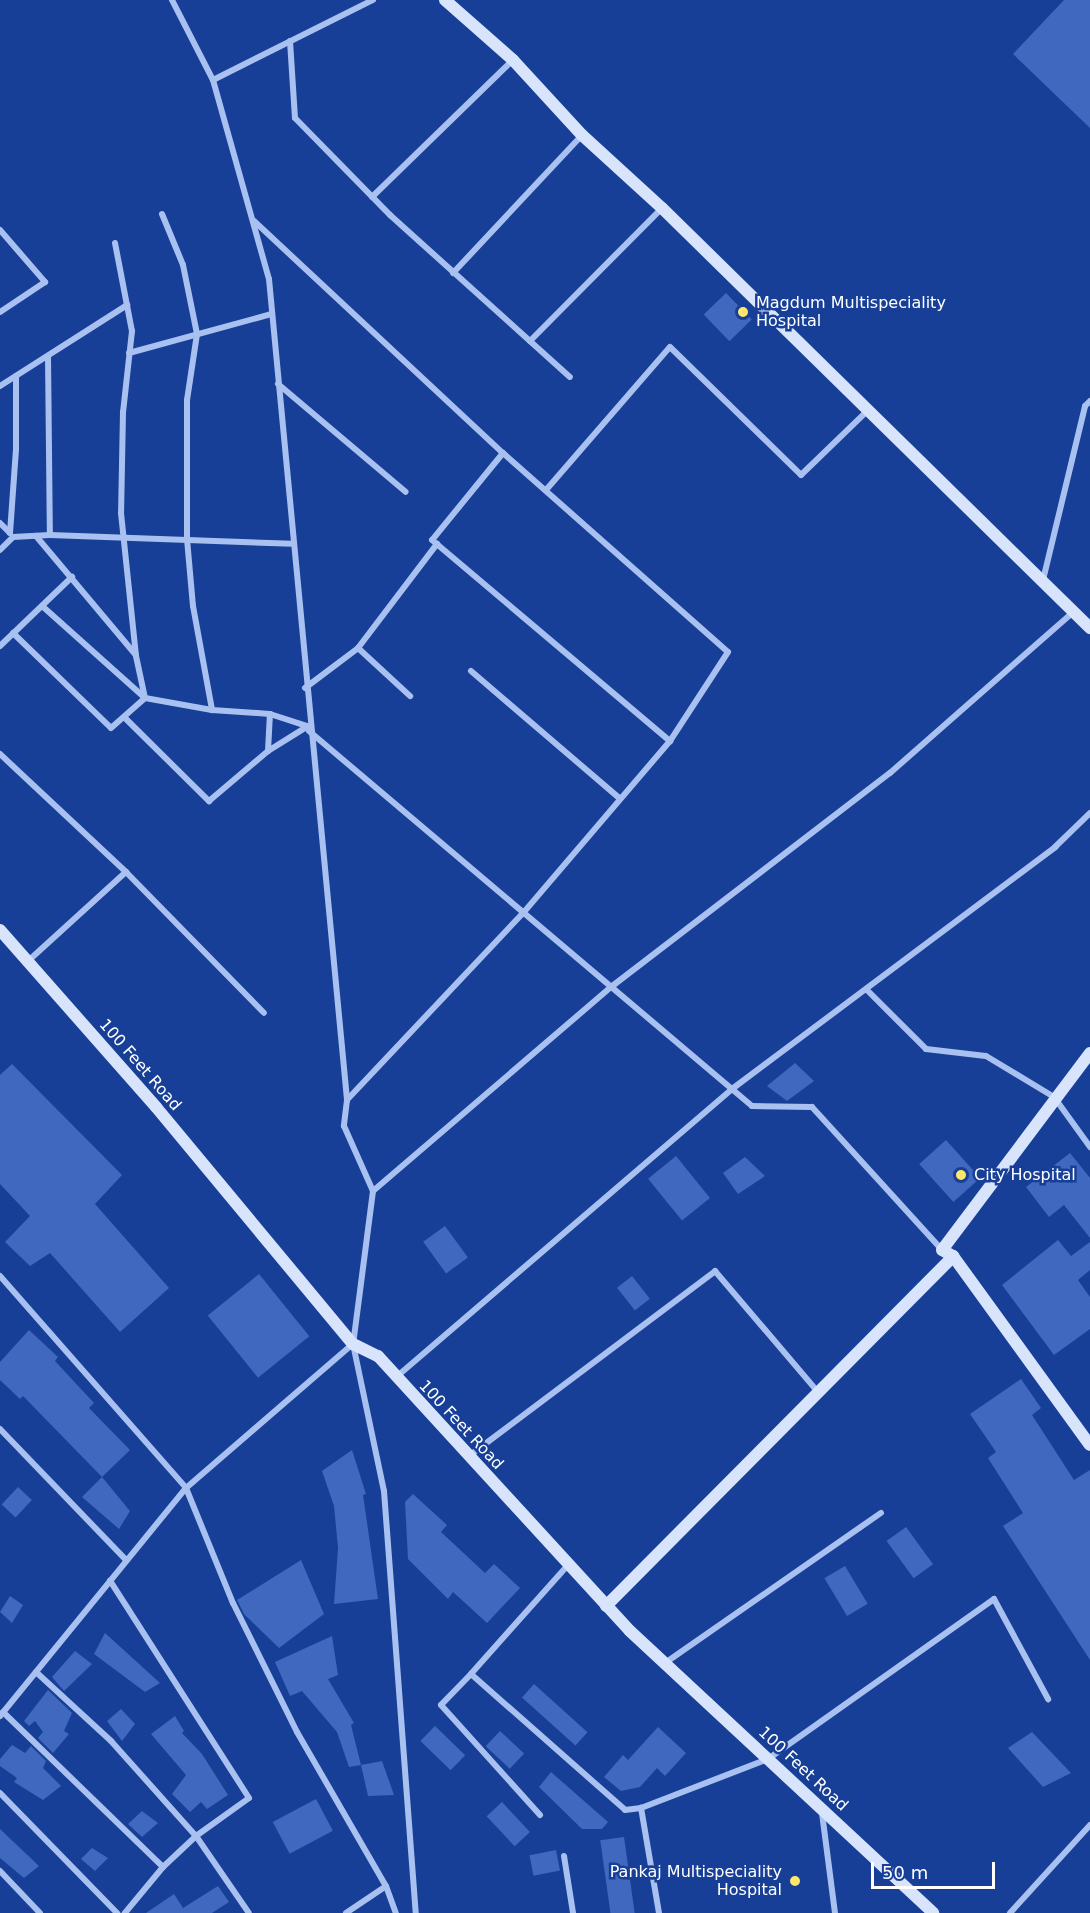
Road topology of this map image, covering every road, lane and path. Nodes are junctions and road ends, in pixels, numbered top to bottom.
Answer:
1 (172, 0) edge
2 (373, 0) edge
3 (445, 0) edge
4 (290, 41) junction
5 (513, 60) junction
6 (213, 80) junction
7 (582, 135) junction
8 (372, 197) junction
9 (662, 208) junction
10 (162, 214) dead end
11 (253, 220) junction
12 (0, 230) edge
13 (115, 243) dead end
14 (453, 273) junction
15 (127, 304) junction
16 (0, 312) edge
17 (272, 314) junction
18 (197, 334) junction
19 (530, 341) junction
20 (129, 353) junction
21 (48, 356) junction
22 (16, 376) junction
23 (570, 377) dead end
24 (278, 384) junction
25 (0, 386) edge
26 (1090, 401) edge
27 (869, 410) junction
28 (503, 453) junction
29 (546, 490) junction
30 (406, 492) dead end
31 (0, 523) edge
32 (11, 535) junction
33 (50, 535) junction
34 (36, 536) junction
35 (125, 536) junction
36 (187, 539) junction
37 (292, 544) junction
38 (437, 544) junction
39 (0, 550) edge
40 (72, 577) junction
41 (1043, 580) junction
42 (42, 606) junction
43 (1074, 611) junction
44 (1090, 628) edge
45 (13, 633) junction
46 (0, 646) edge
47 (358, 648) junction
48 (136, 656) junction
49 (471, 671) dead end
50 (305, 688) junction
51 (410, 696) dead end
52 (145, 698) junction
53 (213, 710) junction
54 (270, 714) junction
55 (124, 717) junction
56 (308, 728) junction
57 (670, 741) junction
58 (268, 751) junction
59 (0, 754) edge
60 (619, 798) junction
61 (1090, 813) edge
62 (126, 872) junction
63 (524, 912) junction
64 (0, 930) edge
65 (27, 962) junction
66 (611, 987) junction
67 (868, 991) junction
68 (264, 1013) dead end
69 (1090, 1053) edge
70 (732, 1089) junction
71 (1054, 1097) junction
72 (347, 1100) junction
73 (1090, 1147) edge
74 (373, 1191) junction
75 (947, 1253) junction
76 (0, 1276) edge
77 (353, 1344) junction
78 (395, 1378) junction
79 (818, 1392) junction
80 (0, 1429) edge
81 (1090, 1444) edge
82 (468, 1456) junction
83 (186, 1488) junction
84 (881, 1513) dead end
85 (126, 1560) junction
86 (568, 1565) junction
87 (110, 1581) junction
88 (606, 1606) junction
89 (664, 1663) junction
90 (36, 1672) junction
91 (471, 1674) junction
92 (1048, 1699) dead end
93 (2, 1714) edge
94 (768, 1759) junction
95 (0, 1793) edge
96 (641, 1808) junction
97 (822, 1809) junction
98 (540, 1815) dead end
99 (1090, 1825) edge
100 (196, 1836) junction
101 (564, 1856) dead end
102 (163, 1867) junction
103 (0, 1871) edge
104 (386, 1886) junction
105 (40, 1913) edge
106 (117, 1913) edge
107 (125, 1913) edge
108 (249, 1913) edge
109 (346, 1913) edge
110 (396, 1913) edge
111 (416, 1913) edge
112 (573, 1913) edge
113 (659, 1913) edge
114 (835, 1913) edge
115 (933, 1913) edge
116 (1010, 1913) edge

1 - 6 street
2 - 4 street
3 - 5 street
4 - 6 street
4 - 8 street
5 - 7 street
5 - 8 street
6 - 11 street
7 - 9 street
7 - 14 street
8 - 14 street
9 - 19 street
9 - 27 street
10 - 18 street
11 - 17 street
11 - 28 street
12 - 16 street
13 - 15 street
14 - 19 street
15 - 20 street
15 - 21 street
17 - 18 street
17 - 24 street
18 - 20 street
18 - 36 street
19 - 23 street
20 - 35 street
21 - 22 street
21 - 33 street
22 - 25 street
22 - 32 street
24 - 30 street
24 - 37 street
26 - 41 street
27 - 29 street
27 - 41 street
28 - 29 street
28 - 38 street
29 - 57 street
31 - 32 street
32 - 34 street
32 - 39 street
33 - 34 street
33 - 35 street
34 - 40 street
35 - 36 street
35 - 48 street
36 - 37 street
36 - 53 street
37 - 50 street
38 - 47 street
38 - 57 street
40 - 42 street
40 - 48 street
41 - 43 street
42 - 45 street
42 - 52 street
43 - 44 street
43 - 66 street
45 - 46 street
45 - 55 street
47 - 50 street
47 - 51 street
48 - 52 street
49 - 60 street
50 - 56 street
52 - 53 street
52 - 55 street
53 - 54 street
54 - 56 street
54 - 58 street
55 - 58 street
56 - 58 street
56 - 63 street
56 - 72 street
57 - 60 street
59 - 62 street
60 - 63 street
61 - 67 street
62 - 65 street
62 - 68 street
63 - 66 street
63 - 72 street
64 - 65 street, 100 Feet Road
65 - 77 street, 100 Feet Road
66 - 70 street
66 - 74 street
67 - 70 street
67 - 71 street
69 - 71 street
70 - 75 street
70 - 78 street
71 - 73 street
71 - 75 street
72 - 74 street
74 - 77 street
75 - 79 street
75 - 81 street
76 - 83 street
77 - 78 street, 100 Feet Road
77 - 83 street
77 - 111 street
78 - 82 street, 100 Feet Road
79 - 82 street
79 - 88 street
80 - 85 street
82 - 86 street, 100 Feet Road
83 - 85 street
83 - 104 street
84 - 89 street
85 - 87 street
86 - 88 street, 100 Feet Road
86 - 91 street
87 - 90 street
87 - 100 street
88 - 89 street, 100 Feet Road
89 - 94 street, 100 Feet Road
90 - 93 street
90 - 100 street
91 - 96 street
91 - 98 street
92 - 94 street
93 - 102 street
94 - 96 street
94 - 97 street, 100 Feet Road
95 - 106 street
96 - 113 street
97 - 114 street
97 - 115 street, 100 Feet Road
99 - 116 street
100 - 102 street
100 - 108 street
101 - 112 street
102 - 107 street
103 - 105 street
104 - 109 street
104 - 110 street

